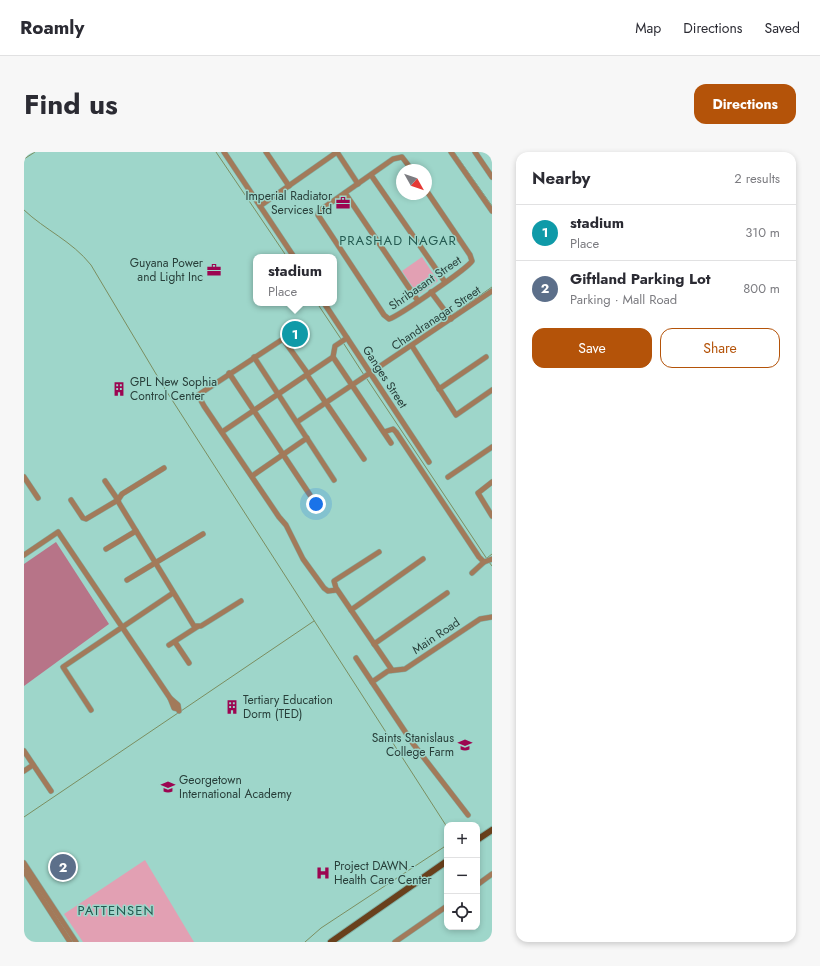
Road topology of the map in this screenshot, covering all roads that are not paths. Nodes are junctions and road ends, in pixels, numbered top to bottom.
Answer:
1 (224, 152) edge
2 (266, 152) edge
3 (337, 152) edge
4 (451, 152) edge
5 (475, 152) edge
6 (329, 154) edge
7 (407, 164) edge
8 (371, 176) junction
9 (492, 177) edge
10 (358, 184) junction
11 (289, 186) junction
12 (345, 193) junction
13 (432, 199) edge
14 (260, 206) junction
15 (492, 211) edge
16 (292, 254) edge
17 (445, 282) junction
18 (430, 292) junction
19 (491, 294) edge
20 (418, 301) junction
21 (326, 306) edge
22 (449, 317) junction
23 (344, 340) junction
24 (412, 346) junction
25 (254, 357) junction
26 (333, 357) junction
27 (486, 357) dead end
28 (229, 373) junction
29 (308, 375) junction
30 (367, 376) junction
31 (352, 386) junction
32 (439, 389) junction
33 (492, 390) edge
34 (278, 394) junction
35 (326, 404) junction
36 (254, 411) junction
37 (297, 422) junction
38 (222, 432) junction
39 (384, 432) junction
40 (307, 438) junction
41 (391, 443) dead end
42 (492, 447) edge
43 (284, 454) junction
44 (364, 459) dead end
45 (429, 462) dead end
46 (164, 468) dead end
47 (252, 476) junction
48 (24, 477) edge
49 (448, 477) dead end
50 (334, 480) dead end
51 (105, 481) dead end
52 (492, 482) edge
53 (310, 495) dead end
54 (38, 498) dead end
55 (71, 500) dead end
56 (118, 500) junction
57 (492, 516) edge
58 (136, 531) junction
59 (203, 534) dead end
60 (106, 549) dead end
61 (378, 552) dead end
62 (24, 555) edge
63 (423, 559) dead end
64 (489, 560) edge
65 (155, 563) junction
66 (472, 573) dead end
67 (127, 580) dead end
68 (337, 590) junction
69 (173, 593) junction
70 (447, 593) dead end
71 (241, 601) dead end
72 (351, 610) junction
73 (492, 617) edge
74 (123, 627) junction
75 (196, 627) junction
76 (175, 642) junction
77 (374, 644) junction
78 (168, 645) dead end
79 (356, 658) dead end
80 (189, 663) dead end
81 (392, 670) junction
82 (372, 682) junction
83 (91, 710) dead end
84 (178, 710) dead end
85 (24, 751) edge
86 (33, 765) junction
87 (24, 771) edge
88 (51, 791) dead end
89 (468, 815) dead end
90 (492, 830) edge
91 (492, 835) edge
92 (480, 838) edge
93 (480, 843) edge
94 (24, 863) edge
95 (444, 863) edge
96 (444, 868) edge
97 (24, 872) edge
98 (492, 874) edge
99 (480, 883) edge
100 (444, 908) edge
101 (70, 942) edge
102 (76, 942) edge
103 (331, 942) edge
104 (339, 942) edge
105 (395, 942) edge

1 - 14 street
2 - 11 street
3 - 6 street
3 - 10 street
4 - 15 street
5 - 9 street
6 - 11 street
7 - 8 street
8 - 10 street
8 - 17 street
10 - 12 street
11 - 14 street
12 - 20 street
12 - 20 street, Shribasant Street
13 - 17 street, Shribasant Street
14 - 16 street
17 - 18 street, Shribasant Street
18 - 20 street, Shribasant Street
18 - 22 street
19 - 22 street, Chandranagar Street
21 - 23 street, Ganges Street
22 - 24 street, Chandranagar Street
23 - 26 street
23 - 30 street, Ganges Street
24 - 30 street, Chandranagar Street
24 - 32 street
25 - 28 street
25 - 29 street
25 - 34 street
26 - 29 street
26 - 31 street
27 - 32 street
28 - 36 street
28 - 38 street
29 - 34 street
29 - 35 street
30 - 31 street, Chandranagar Street
30 - 45 street, Ganges Street
31 - 35 street, Chandranagar Street
31 - 39 street
32 - 33 street
34 - 36 street
34 - 37 street
35 - 37 street, Chandranagar Street
35 - 44 street
36 - 38 street
36 - 43 street
37 - 40 street
38 - 47 street
39 - 41 street
39 - 64 street
40 - 43 street
40 - 50 street
42 - 49 street
43 - 47 street
43 - 53 street
46 - 56 street
47 - 68 street
48 - 54 street
51 - 56 street
52 - 57 street
55 - 56 street
56 - 58 street
58 - 60 street
58 - 65 street
59 - 65 street
61 - 68 street
62 - 74 street
63 - 72 street
64 - 66 street
65 - 67 street
65 - 69 street
68 - 72 street
69 - 74 street
69 - 75 street
70 - 77 street
71 - 75 street
72 - 77 street
73 - 81 street, Main Road
74 - 83 street
74 - 84 street
75 - 76 street
76 - 78 street
76 - 80 street
77 - 81 street
79 - 82 street
81 - 82 street, Main Road
82 - 89 street
85 - 86 street
86 - 87 street
86 - 88 street
90 - 92 main road
91 - 93 main road
94 - 102 street
95 - 103 main road
96 - 104 main road
97 - 101 street
98 - 99 street
100 - 105 street

